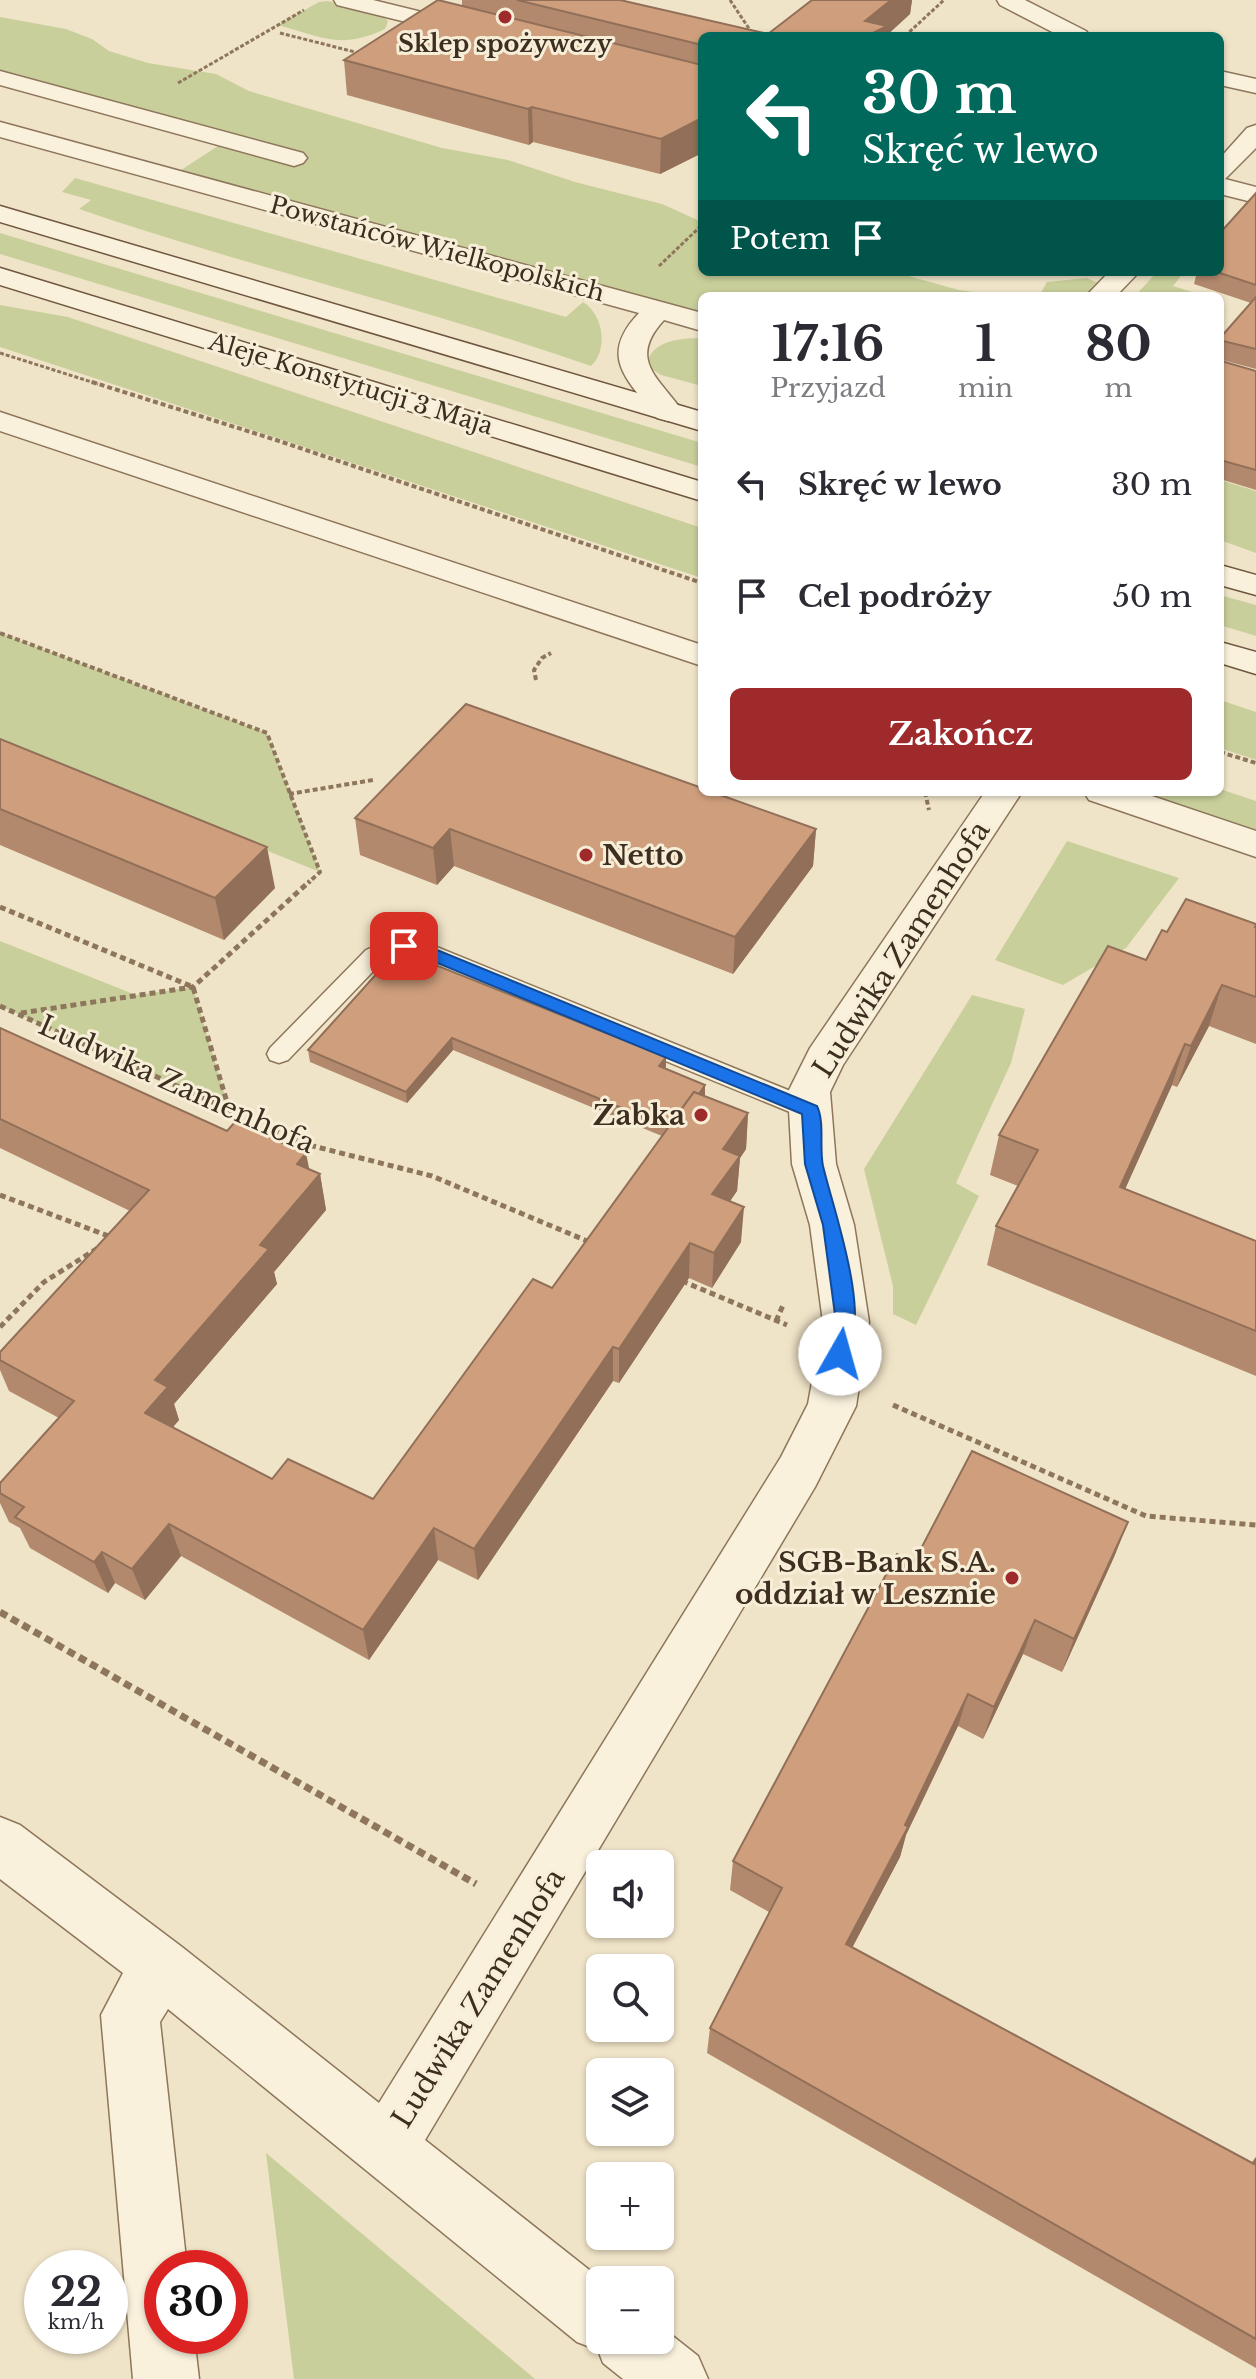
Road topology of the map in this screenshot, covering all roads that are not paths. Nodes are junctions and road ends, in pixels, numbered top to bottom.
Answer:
1 (345, 0) edge
2 (1008, 0) edge
3 (452, 1) edge
4 (437, 23) junction
5 (1070, 32) edge
6 (499, 39) edge
7 (0, 78) edge
8 (1224, 79) edge
9 (1256, 86) edge
10 (0, 129) edge
11 (1256, 133) edge
12 (228, 140) junction
13 (294, 158) dead end
14 (1224, 169) edge
15 (172, 176) junction
16 (1224, 187) edge
17 (1256, 195) edge
18 (0, 214) edge
19 (0, 276) edge
20 (1121, 276) edge
21 (1104, 292) edge
22 (658, 310) junction
23 (698, 321) edge
24 (668, 412) junction
25 (0, 421) edge
26 (698, 421) edge
27 (698, 491) edge
28 (1224, 576) edge
29 (1256, 585) edge
30 (1224, 653) edge
31 (698, 655) edge
32 (1256, 663) edge
33 (1001, 796) edge
34 (1114, 796) edge
35 (1256, 844) edge
36 (279, 1054) dead end
37 (811, 1110) junction
38 (0, 1844) edge
39 (162, 1967) junction
40 (387, 2146) junction
41 (153, 2250) edge
42 (586, 2308) edge
43 (164, 2354) edge
44 (644, 2354) edge
45 (166, 2379) edge
46 (675, 2379) edge

1 - 4 street
2 - 5 street
3 - 4 street
4 - 6 street
7 - 12 street, Powstańców Wielkopolskich
8 - 9 street
10 - 15 street, Powstańców Wielkopolskich
11 - 14 street
12 - 13 street, Powstańców Wielkopolskich
12 - 15 street
15 - 22 street, Powstańców Wielkopolskich
16 - 17 street
18 - 24 street
19 - 27 street, Aleje Konstytucji 3 Maja
20 - 21 street
22 - 23 street, Powstańców Wielkopolskich
22 - 24 street
24 - 26 street
25 - 31 street
28 - 29 street
30 - 32 street
33 - 37 street, Ludwika Zamenhofa
34 - 35 street
36 - 37 lane, Ludwika Zamenhofa
37 - 40 street, Ludwika Zamenhofa
38 - 39 street, Ludwika Zamenhofa
39 - 40 street, Ludwika Zamenhofa
39 - 41 street
40 - 42 street, Ludwika Zamenhofa
43 - 45 street
44 - 46 street

